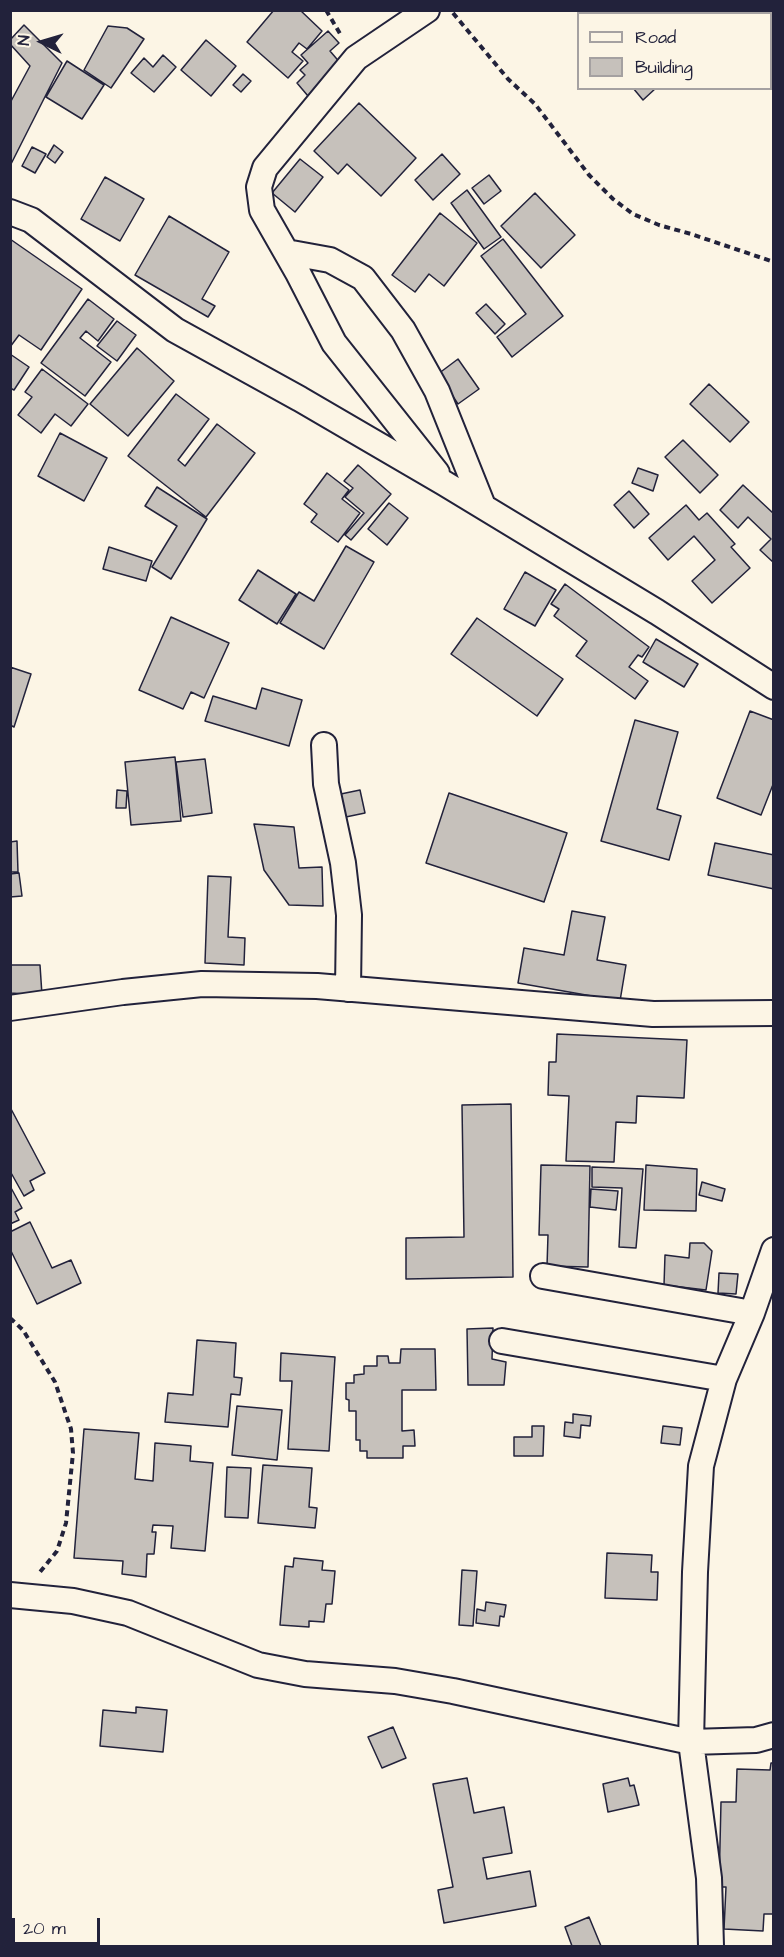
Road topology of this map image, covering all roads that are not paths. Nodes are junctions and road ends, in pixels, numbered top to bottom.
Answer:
1 (427, 10) edge
2 (10, 212) edge
3 (286, 252) junction
4 (444, 483) junction
5 (483, 506) junction
6 (774, 687) edge
7 (324, 745) dead end
8 (348, 989) junction
9 (10, 1008) edge
10 (774, 1013) edge
11 (774, 1250) edge
12 (543, 1276) dead end
13 (762, 1303) edge
14 (502, 1341) dead end
15 (724, 1378) junction
16 (10, 1595) edge
17 (774, 1735) edge
18 (691, 1742) junction
19 (711, 1947) edge

1 - 3 street
2 - 4 street
3 - 4 street
3 - 5 street
4 - 5 street
5 - 6 street
7 - 8 street
8 - 9 street
8 - 10 street
11 - 13 street
12 - 13 street
13 - 15 street
14 - 15 street
15 - 18 street
16 - 18 street
17 - 18 street
18 - 19 street

